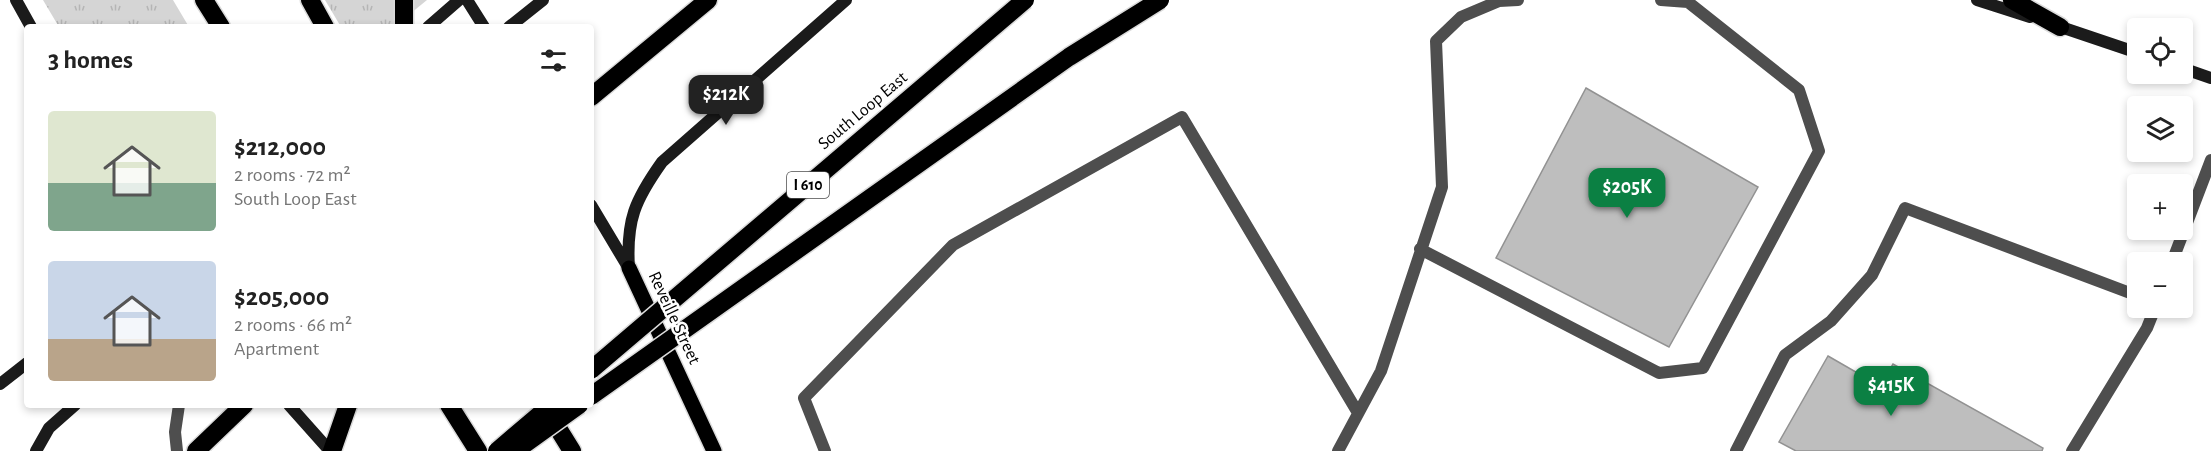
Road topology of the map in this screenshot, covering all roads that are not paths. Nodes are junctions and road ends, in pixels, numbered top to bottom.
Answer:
1 (16, 0) edge
2 (204, 0) edge
3 (310, 0) edge
4 (404, 0) edge
5 (459, 0) edge
6 (467, 0) edge
7 (543, 0) edge
8 (708, 0) edge
9 (846, 0) edge
10 (1025, 0) edge
11 (1160, 0) edge
12 (1518, 0) edge
13 (1661, 0) edge
14 (1977, 0) edge
15 (2012, 0) edge
16 (1688, 1) edge
17 (29, 24) edge
18 (219, 24) edge
19 (323, 24) edge
20 (404, 24) edge
21 (431, 24) edge
22 (482, 24) edge
23 (513, 24) edge
24 (2060, 27) junction
25 (2127, 49) edge
26 (2193, 72) edge
27 (2211, 78) edge
28 (594, 95) edge
29 (2211, 160) edge
30 (594, 210) edge
31 (1420, 249) junction
32 (2176, 252) edge
33 (629, 268) junction
34 (2127, 292) edge
35 (2151, 318) edge
36 (24, 365) edge
37 (594, 367) edge
38 (0, 384) edge
39 (594, 394) edge
40 (72, 408) edge
41 (179, 408) edge
42 (241, 408) edge
43 (292, 408) edge
44 (347, 408) edge
45 (451, 408) edge
46 (545, 408) edge
47 (547, 408) edge
48 (575, 408) edge
49 (1358, 413) junction
50 (36, 451) edge
51 (177, 451) edge
52 (196, 451) edge
53 (331, 451) edge
54 (478, 451) edge
55 (497, 451) edge
56 (514, 451) edge
57 (572, 451) edge
58 (714, 451) edge
59 (825, 451) edge
60 (1338, 451) edge
61 (1736, 451) edge
62 (2072, 451) edge

1 - 17 main road
2 - 18 highway
3 - 19 highway
4 - 20 highway
5 - 21 main road
6 - 22 main road
7 - 23 main road
8 - 28 highway
9 - 33 main road
10 - 37 highway, South Loop East / I 610, bridge
11 - 39 highway, bridge
12 - 31 street
13 - 16 street
14 - 24 main road
15 - 24 highway
16 - 31 street
24 - 25 main road
26 - 27 main road
29 - 32 street
30 - 33 main road, Reveille Street
31 - 49 street
33 - 58 main road, Reveille Street
34 - 61 street
35 - 62 street
36 - 38 main road
40 - 50 main road
41 - 51 street
42 - 52 highway
43 - 53 main road
44 - 53 highway
45 - 54 highway
46 - 57 highway, bridge
47 - 55 highway, bridge
48 - 56 highway, bridge
49 - 59 street
49 - 60 street

